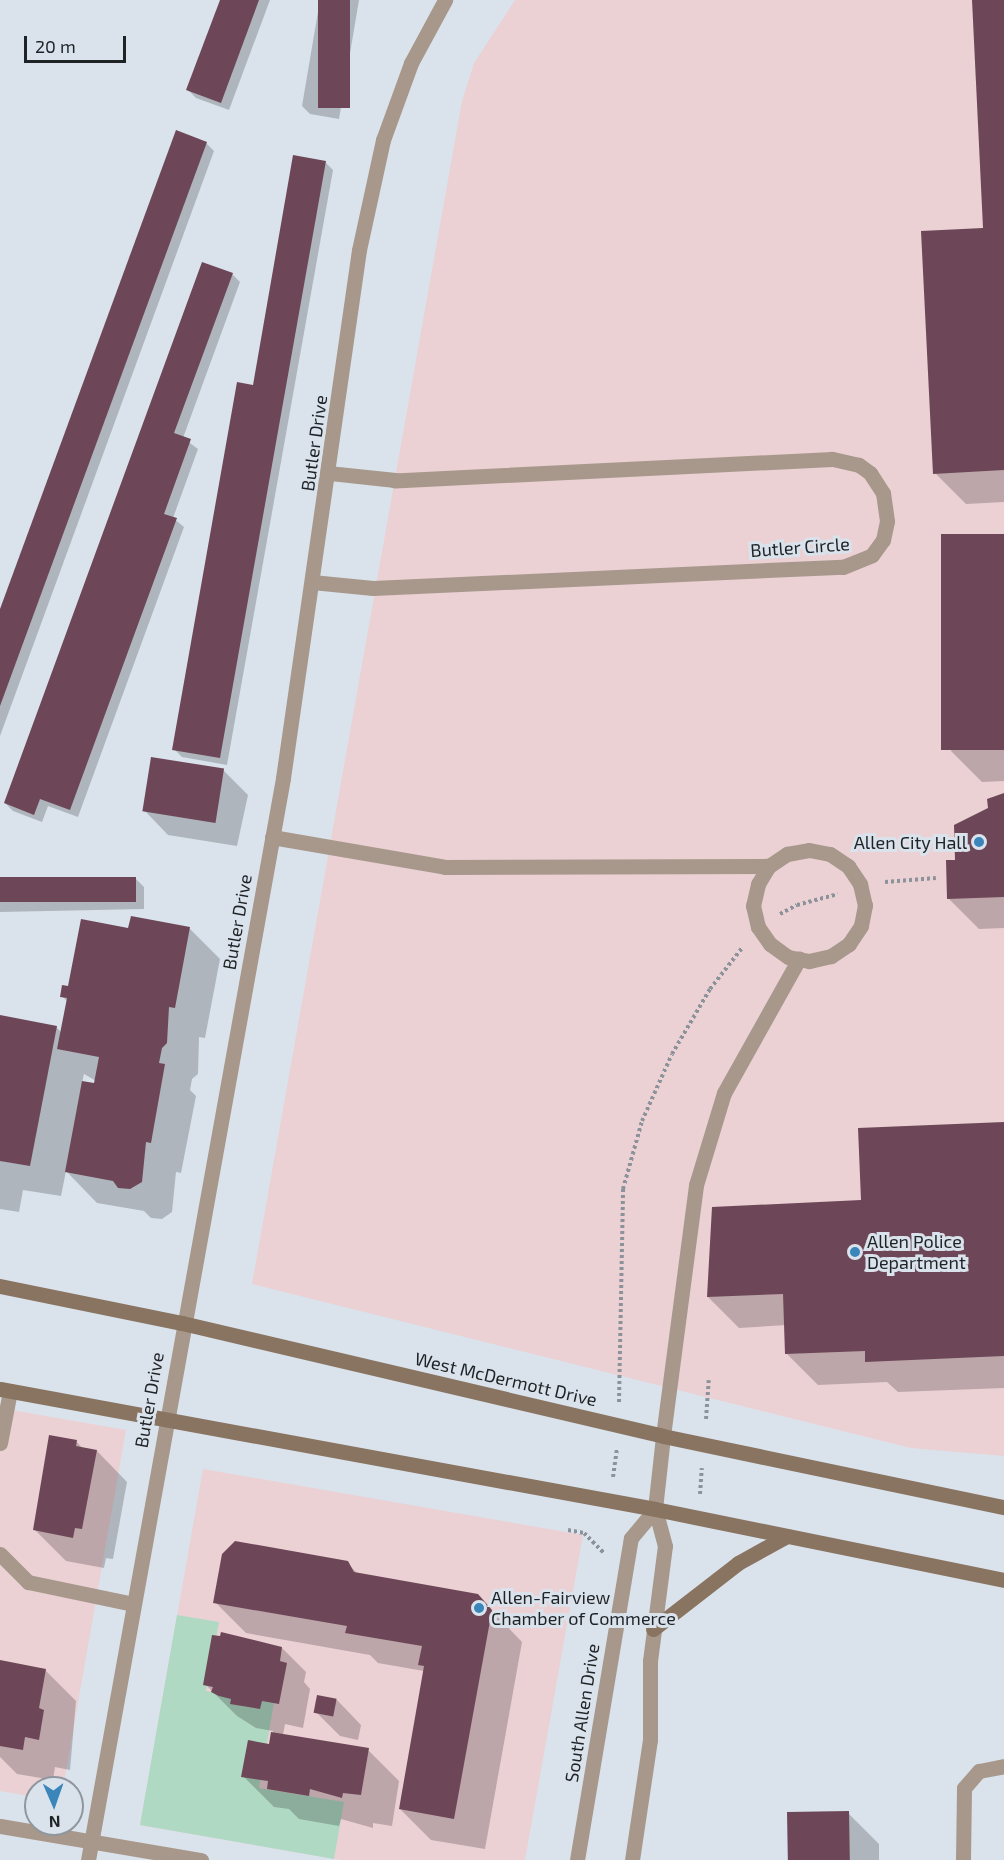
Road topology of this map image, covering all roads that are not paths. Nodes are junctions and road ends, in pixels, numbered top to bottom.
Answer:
1 (445, 0) edge
2 (330, 473) junction
3 (312, 582) junction
4 (272, 837) junction
5 (769, 866) junction
6 (799, 959) junction
7 (0, 1286) edge
8 (182, 1323) junction
9 (5, 1390) edge
10 (165, 1419) junction
11 (663, 1436) junction
12 (0, 1443) edge
13 (1004, 1508) edge
14 (655, 1509) junction
15 (787, 1536) junction
16 (0, 1554) edge
17 (1004, 1581) edge
18 (133, 1604) junction
19 (653, 1629) junction
20 (1004, 1766) edge
21 (0, 1826) edge
22 (91, 1842) junction
23 (88, 1860) edge
24 (201, 1860) edge
25 (577, 1860) edge
26 (632, 1860) edge
27 (963, 1860) edge

1 - 2 street, Butler Drive
2 - 3 street, Butler Drive
2 - 3 street, Butler Circle
3 - 4 street, Butler Drive
4 - 5 street
4 - 8 street, Butler Drive
5 - 6 street
5 - 6 street
6 - 11 street
7 - 8 main road, West McDermott Drive
8 - 10 street, Butler Drive
8 - 11 main road, West McDermott Drive
9 - 10 main road
9 - 12 street
10 - 14 main road
10 - 18 street, Butler Drive
11 - 13 main road, West McDermott Drive
11 - 14 street
14 - 15 main road
14 - 19 street
14 - 25 street, South Allen Drive
15 - 17 main road
15 - 19 main road
16 - 18 street
18 - 22 street, Butler Drive
19 - 26 street
20 - 27 street
21 - 22 street
22 - 23 street, Butler Drive
22 - 24 street

